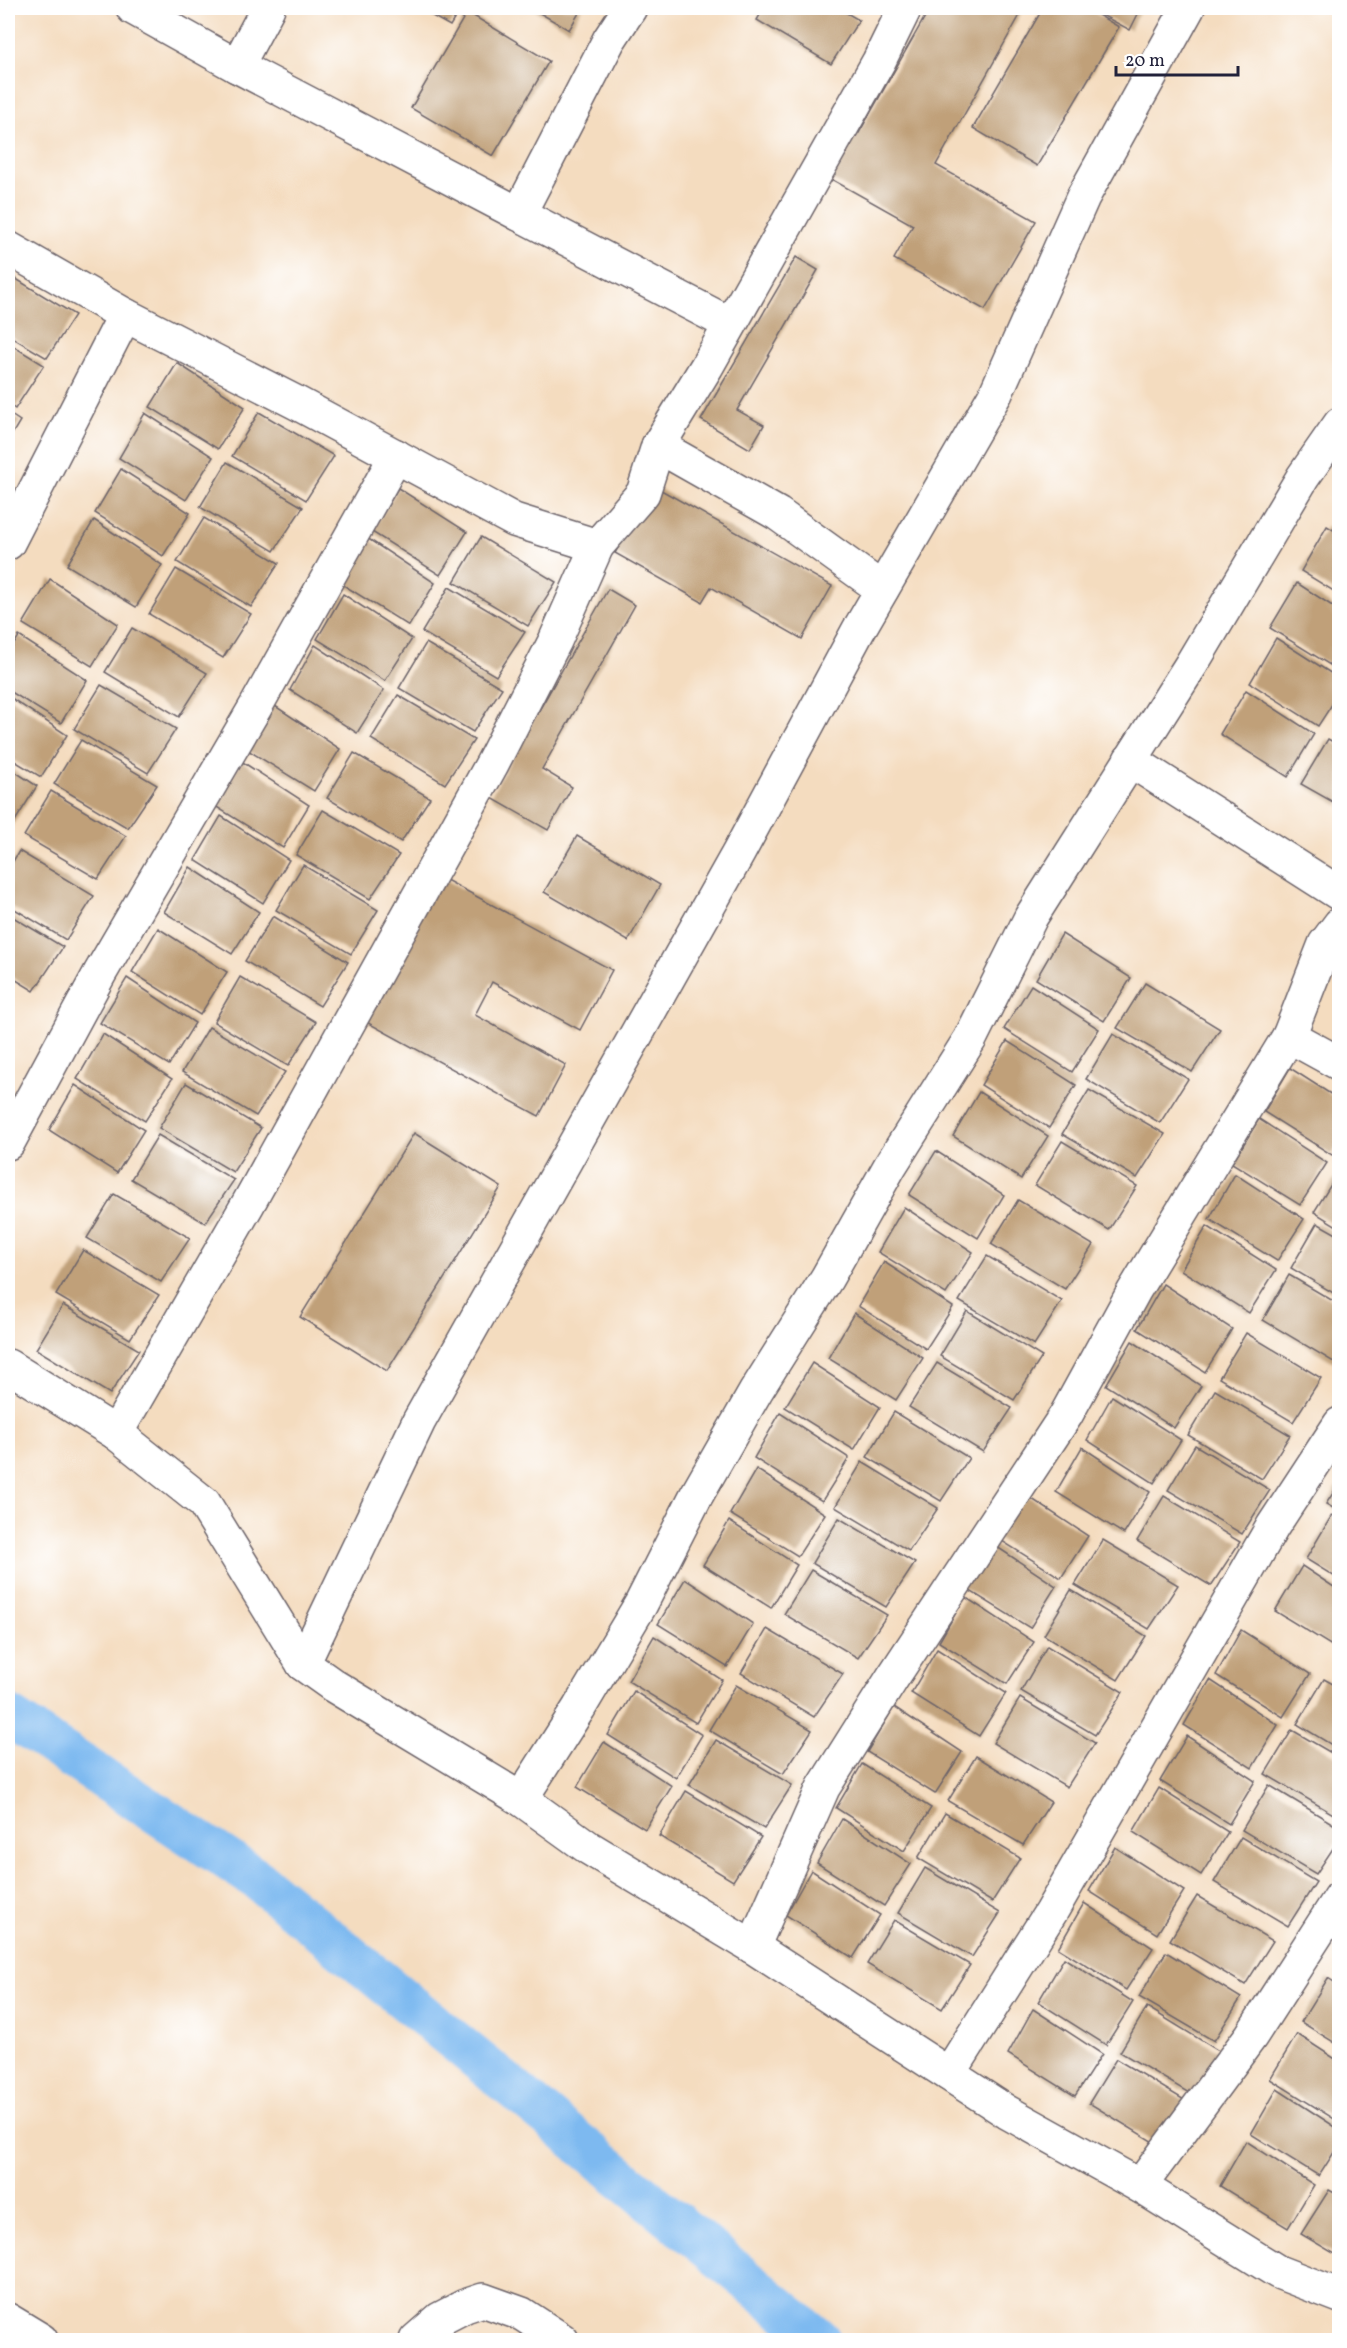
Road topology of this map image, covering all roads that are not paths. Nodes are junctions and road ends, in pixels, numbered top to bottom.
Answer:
1 (133, 8) edge
2 (268, 8) edge
3 (630, 8) edge
4 (904, 8) edge
5 (1188, 8) edge
6 (237, 66) junction
7 (519, 214) junction
8 (8, 248) edge
9 (126, 315) junction
10 (730, 324) junction
11 (1340, 424) edge
12 (658, 446) junction
13 (396, 456) junction
14 (8, 543) edge
15 (597, 546) junction
16 (882, 589) junction
17 (1130, 760) junction
18 (1340, 894) edge
19 (1340, 924) edge
20 (1289, 1036) junction
21 (1340, 1064) edge
22 (8, 1143) edge
23 (8, 1366) edge
24 (1340, 1424) edge
25 (116, 1433) junction
26 (303, 1664) junction
27 (521, 1799) junction
28 (1340, 1898) edge
29 (753, 1947) junction
30 (949, 2074) junction
31 (1140, 2186) junction
32 (1340, 2296) edge
33 (8, 2320) edge
34 (41, 2340) edge
35 (416, 2340) edge
36 (562, 2340) edge

1 - 6 street
2 - 6 street
3 - 7 street
4 - 10 street
5 - 16 street
6 - 7 street
7 - 10 street
8 - 9 street
9 - 13 street
9 - 14 street
10 - 12 street
11 - 17 street
12 - 15 street
12 - 16 street
13 - 15 street
13 - 22 street
15 - 25 street
16 - 26 street
17 - 18 street
17 - 27 street
19 - 20 street
20 - 21 street
20 - 29 street
23 - 25 street
24 - 30 street
25 - 26 street
26 - 27 street
27 - 29 street
28 - 31 street
29 - 30 street
30 - 31 street
31 - 32 street
33 - 34 street
35 - 36 street

